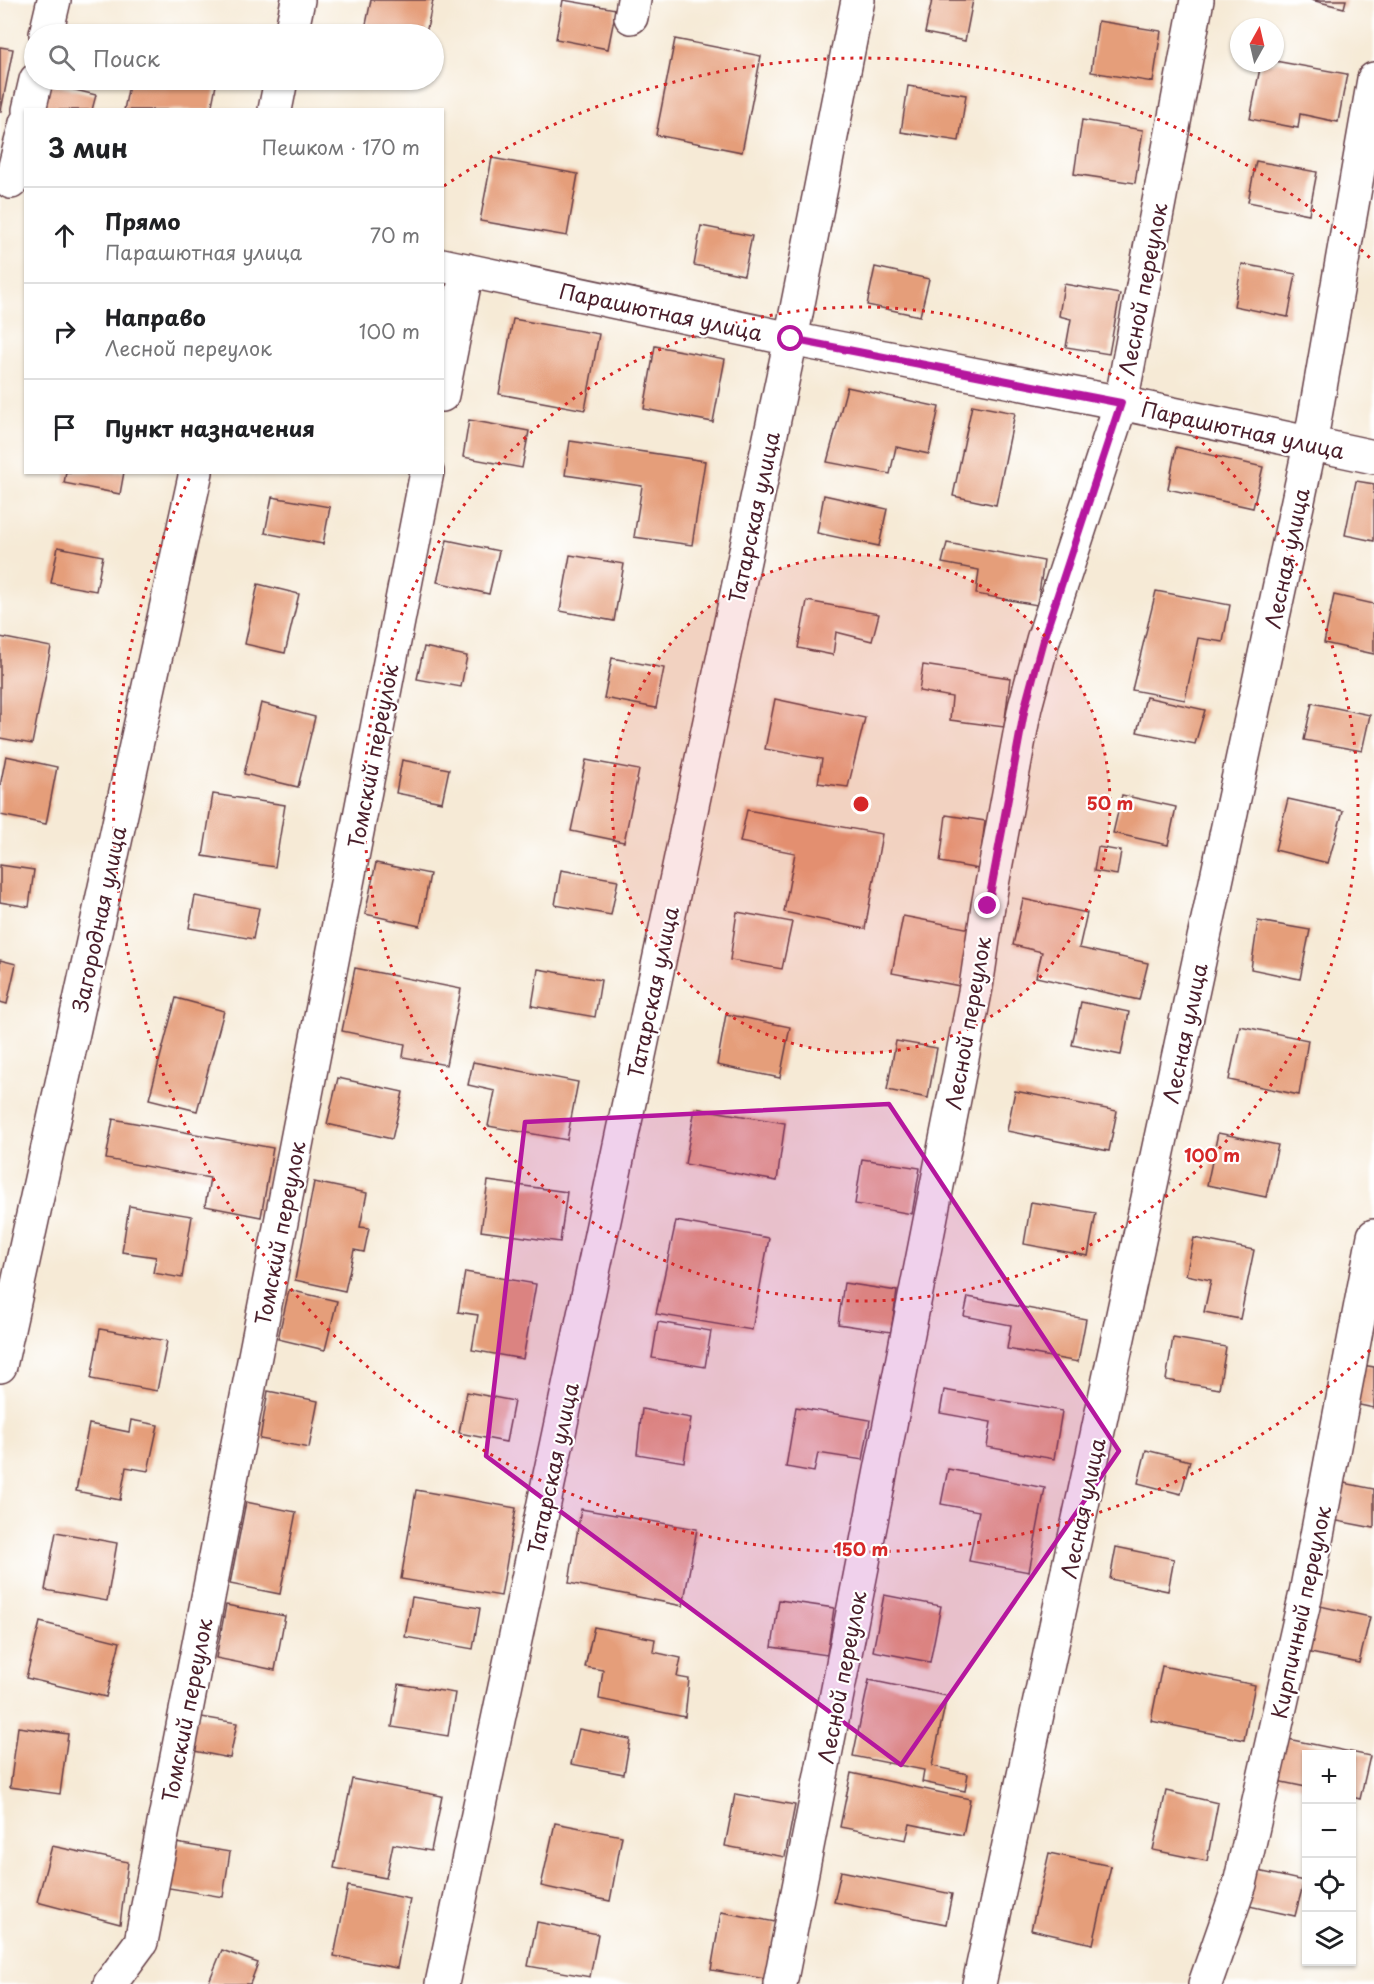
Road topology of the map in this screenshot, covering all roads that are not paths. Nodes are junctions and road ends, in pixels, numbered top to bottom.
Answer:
1 (54, 0) edge
2 (298, 0) edge
3 (858, 0) edge
4 (1197, 0) edge
5 (48, 24) edge
6 (293, 24) edge
7 (1374, 79) edge
8 (34, 90) edge
9 (279, 90) edge
10 (29, 108) edge
11 (275, 108) edge
12 (24, 131) edge
13 (12, 182) edge
14 (455, 268) edge
15 (791, 339) junction
16 (444, 375) edge
17 (1121, 403) junction
18 (1310, 445) junction
19 (1374, 457) edge
20 (196, 474) edge
21 (427, 474) edge
22 (1374, 1236) edge
23 (0, 1366) edge
24 (110, 1984) edge
25 (442, 1984) edge
26 (780, 1984) edge
27 (979, 1984) edge
28 (1205, 1984) edge

1 - 5 street
2 - 6 street
3 - 15 street, Татарская улица
4 - 17 street, Лесной переулок
7 - 18 street, Лесная улица
8 - 10 street
9 - 11 street
12 - 13 street
14 - 15 street, Парашютная улица
14 - 16 street
15 - 17 street, Парашютная улица
15 - 25 street, Татарская улица
17 - 18 street, Парашютная улица
17 - 26 street, Лесной переулок
18 - 19 street, Парашютная улица
18 - 27 street, Лесная улица
20 - 23 street, Загородная улица
21 - 24 street, Томский переулок
22 - 28 street, Кирпичный переулок

